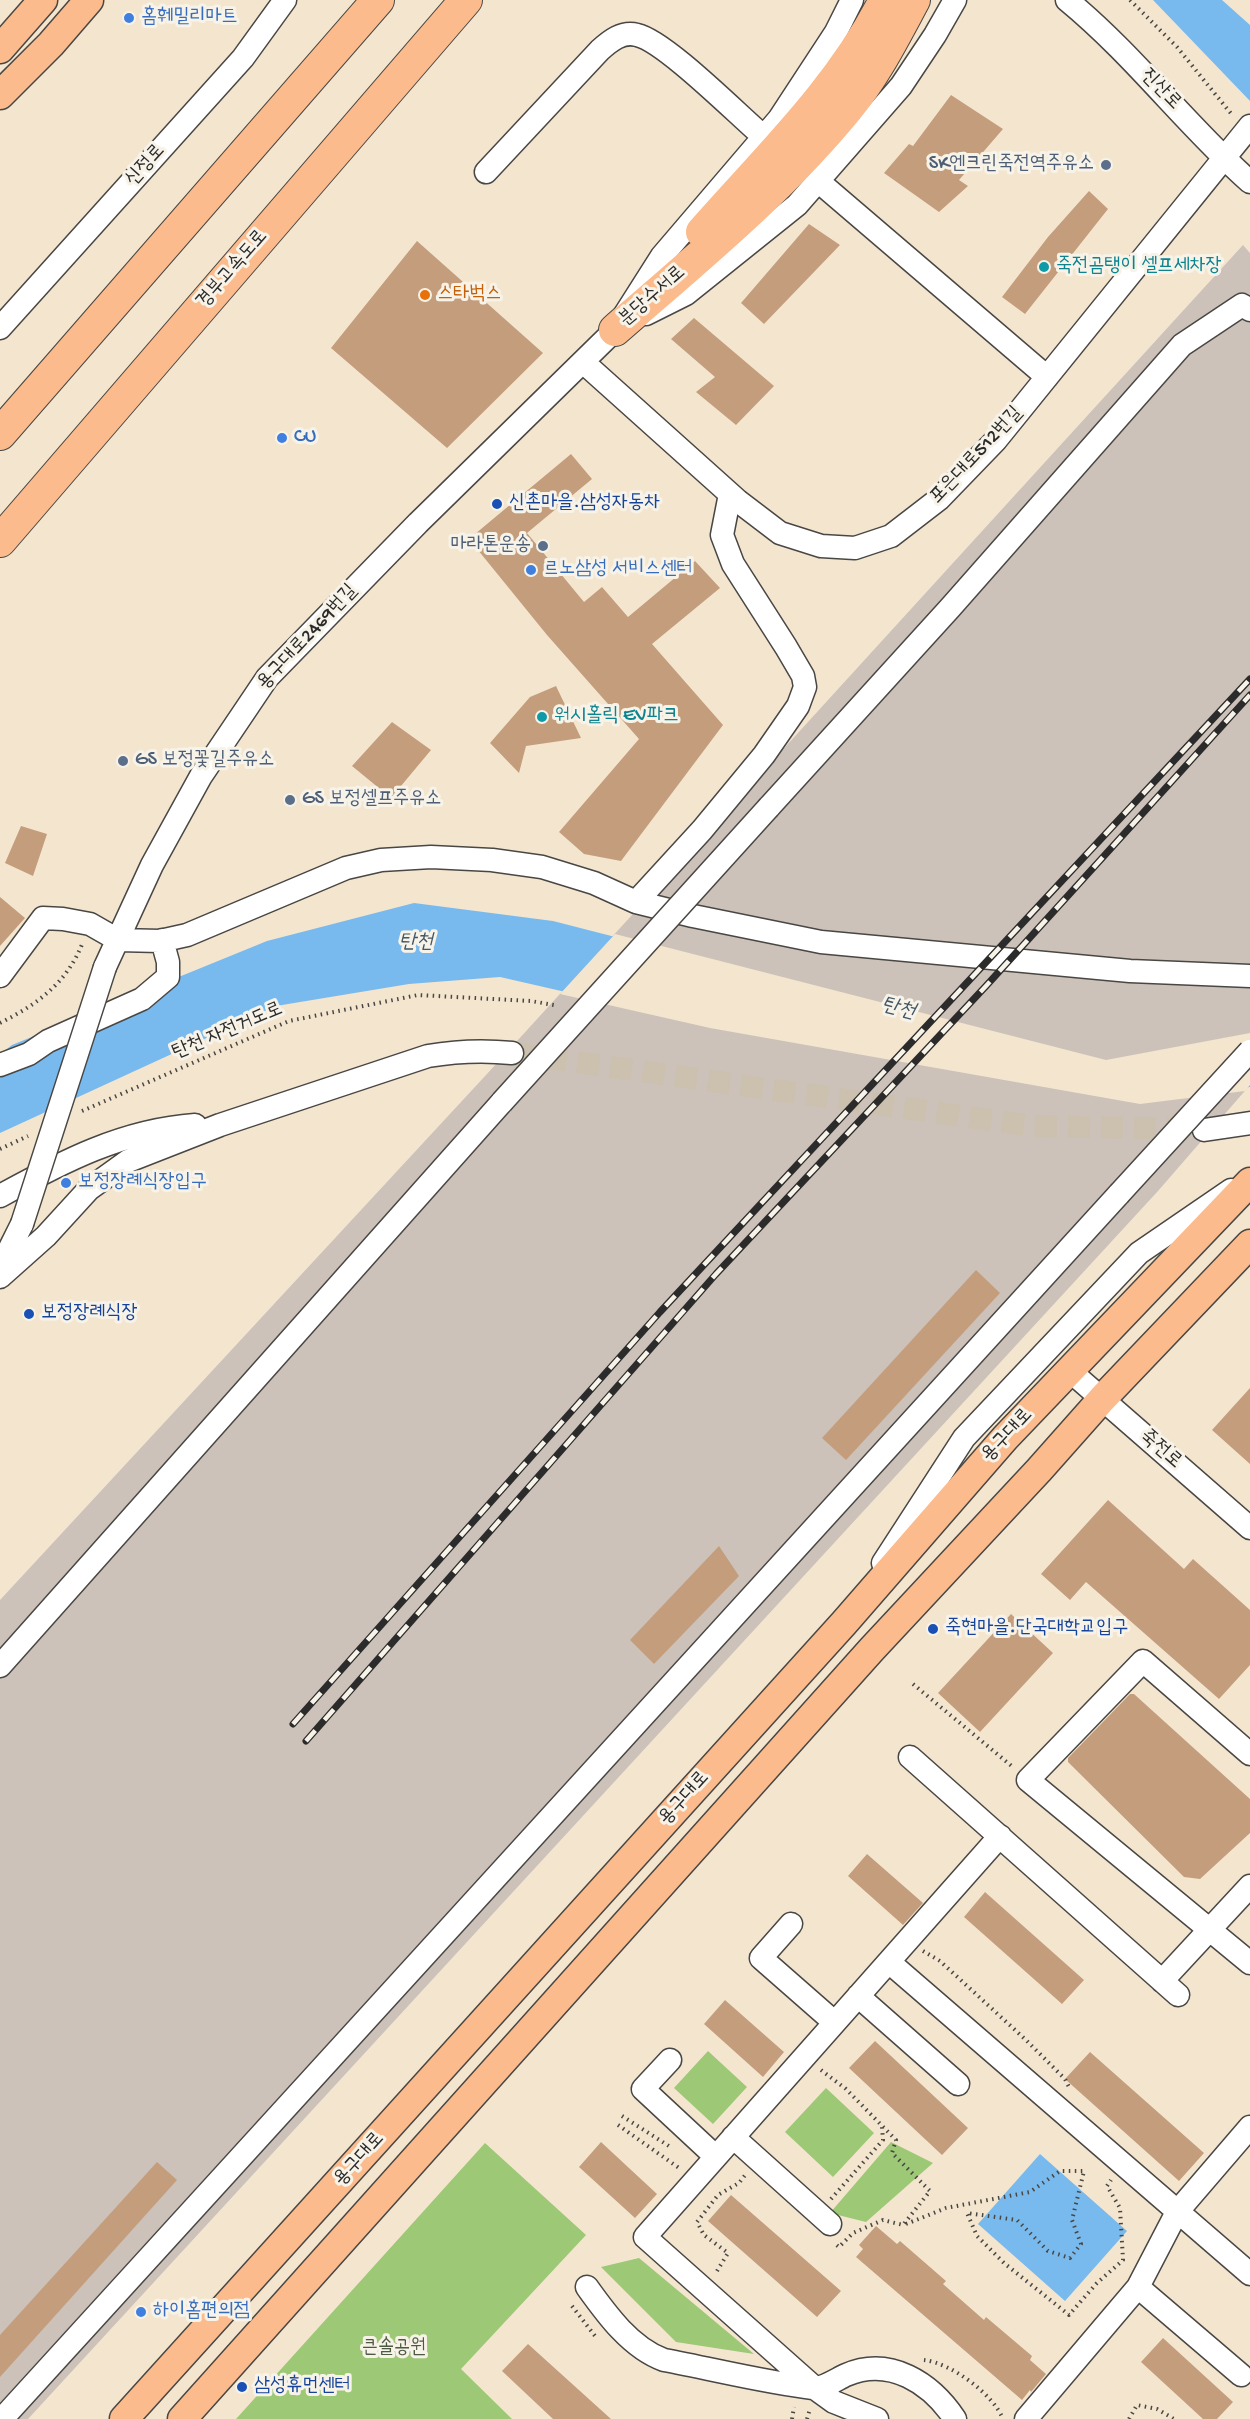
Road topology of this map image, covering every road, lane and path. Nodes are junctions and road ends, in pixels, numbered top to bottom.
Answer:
1 (43, 0) edge
2 (88, 0) edge
3 (285, 0) edge
4 (378, 0) edge
5 (466, 0) edge
6 (852, 0) edge
7 (885, 0) edge
8 (914, 0) edge
9 (955, 0) edge
10 (1067, 0) edge
11 (1130, 0) edge
12 (0, 49) edge
13 (4, 92) edge
14 (1243, 122) edge
15 (764, 137) junction
16 (1222, 158) junction
17 (486, 172) dead end
18 (818, 181) junction
19 (1250, 182) edge
20 (1250, 310) edge
21 (0, 328) edge
22 (615, 330) junction
23 (584, 362) junction
24 (1047, 377) junction
25 (0, 435) edge
26 (730, 494) junction
27 (0, 540) edge
28 (636, 902) junction
29 (90, 924) junction
30 (118, 940) junction
31 (162, 940) junction
32 (0, 976) edge
33 (1250, 976) edge
34 (554, 1005) dead end
35 (0, 1023) edge
36 (1250, 1051) edge
37 (512, 1053) tunnel mouth
38 (0, 1065) edge
39 (79, 1113) dead end
40 (1250, 1123) edge
41 (220, 1125) junction
42 (1204, 1130) tunnel mouth
43 (30, 1136) dead end
44 (0, 1149) edge
45 (1250, 1178) edge
46 (1250, 1182) edge
47 (0, 1196) edge
48 (1250, 1244) edge
49 (0, 1268) edge
50 (0, 1277) edge
51 (1070, 1371) junction
52 (1102, 1399) junction
53 (1250, 1528) edge
54 (844, 1623) junction
55 (0, 1666) edge
56 (913, 1684) dead end
57 (1250, 1754) edge
58 (910, 1757) dead end
59 (1028, 1780) junction
60 (1000, 1836) junction
61 (1250, 1886) edge
62 (791, 1924) dead end
63 (1209, 1929) junction
64 (923, 1951) dead end
65 (889, 1962) junction
66 (1250, 1963) edge
67 (858, 1996) junction
68 (834, 2022) junction
69 (670, 2060) dead end
70 (816, 2072) dead end
71 (958, 2084) dead end
72 (1073, 2095) dead end
73 (618, 2125) dead end
74 (882, 2127) junction
75 (1250, 2127) edge
76 (733, 2137) junction
77 (716, 2156) junction
78 (1121, 2164) junction
79 (686, 2173) dead end
80 (752, 2178) dead end
81 (824, 2196) dead end
82 (1177, 2212) junction
83 (903, 2225) junction
84 (829, 2232) joint
85 (1250, 2274) edge
86 (718, 2277) dead end
87 (1138, 2287) junction
88 (577, 2292) joint
89 (597, 2338) dead end
90 (918, 2359) dead end
91 (1241, 2375) dead end
92 (816, 2389) junction
93 (794, 2400) dead end
94 (2, 2419) edge
95 (124, 2419) edge
96 (182, 2419) edge
97 (792, 2419) edge
98 (877, 2419) edge
99 (955, 2419) edge
100 (1003, 2419) edge
101 (1026, 2419) edge
102 (1129, 2419) edge
103 (1174, 2419) edge

1 - 12 main road
2 - 13 main road
3 - 21 street, 신정로
4 - 25 highway
5 - 27 highway, 경부고속도로
6 - 15 street
7 - 22 highway, 분당수서로
8 - 22 highway, 분당수서로
9 - 18 street
10 - 16 street, 진산로
11 - 14 path
14 - 16 street, 포은대로512번길
15 - 17 street
15 - 22 street
16 - 19 street, 진산로
16 - 24 street, 포은대로512번길
18 - 22 street
18 - 24 street
20 - 55 street, bridge
22 - 23 street, 용구대로2469번길
23 - 26 street, 포은대로512번길
23 - 30 street, 용구대로2469번길
24 - 26 street, 포은대로512번길
26 - 28 street
28 - 31 street
28 - 33 street
29 - 30 street
29 - 32 street
29 - 35 path
30 - 31 street
30 - 49 street, 용구대로2469번길, bridge
31 - 38 street
34 - 39 path, 탄천 자전거도로
36 - 94 street, bridge
37 - 41 street
40 - 42 street
41 - 47 street
41 - 50 street
43 - 44 path
45 - 54 street
46 - 51 main road, 용구대로
48 - 52 main road, 용구대로
51 - 52 street, 죽전로
51 - 54 main road, 용구대로
52 - 53 street, 죽전로
52 - 96 main road, 용구대로
54 - 95 main road, 용구대로
56 - 59 path
57 - 59 street
58 - 60 street
59 - 63 street
60 - 63 street
60 - 65 street
61 - 63 street
62 - 68 street
63 - 66 street
64 - 72 path
65 - 67 street
65 - 78 street
67 - 68 street
67 - 71 street
68 - 76 street
69 - 77 street
70 - 74 path
73 - 79 path
74 - 81 path
74 - 83 path
75 - 82 street
76 - 77 street
76 - 84 street
77 - 92 street
78 - 82 street
78 - 83 path
80 - 86 path
82 - 85 street
82 - 87 street
83 - 84 path
87 - 91 street
87 - 101 street
88 - 89 path
88 - 92 street
90 - 100 path
92 - 98 street
92 - 99 street
93 - 97 path
102 - 103 path

